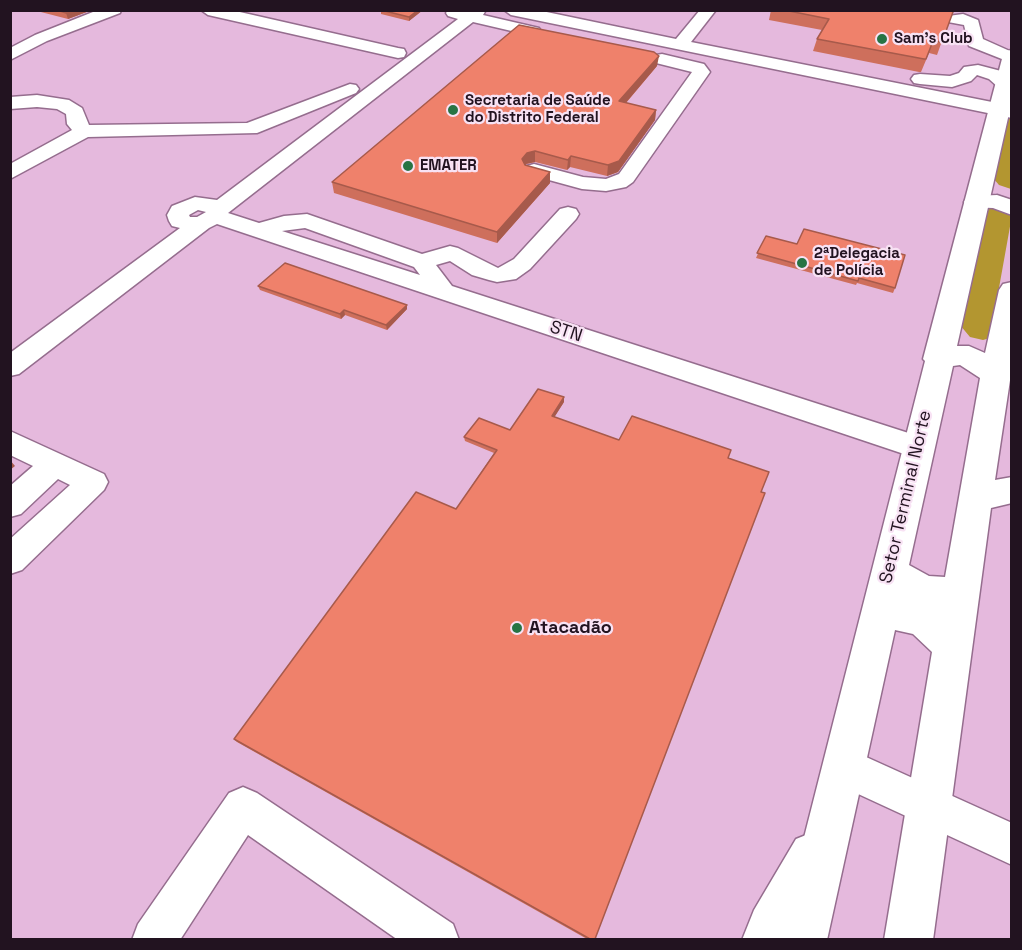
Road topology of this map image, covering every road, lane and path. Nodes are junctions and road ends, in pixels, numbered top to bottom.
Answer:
1 (114, 10) edge
2 (208, 10) edge
3 (282, 10) edge
4 (511, 10) edge
5 (709, 10) edge
6 (465, 13) edge
7 (556, 14) edge
8 (305, 15) dead end
9 (600, 17) edge
10 (954, 19) edge
11 (21, 33) dead end
12 (41, 38) junction
13 (426, 42) junction
14 (680, 45) junction
15 (398, 53) junction
16 (10, 55) edge
17 (650, 56) edge
18 (823, 58) dead end
19 (1005, 72) edge
20 (350, 89) junction
21 (10, 103) edge
22 (84, 131) junction
23 (534, 170) edge
24 (10, 173) edge
25 (978, 191) junction
26 (1011, 193) edge
27 (1011, 209) edge
28 (201, 214) junction
29 (568, 214) dead end
30 (258, 231) junction
31 (422, 262) junction
32 (1011, 290) edge
33 (444, 292) junction
34 (946, 324) junction
35 (10, 343) edge
36 (938, 358) junction
37 (1003, 365) edge
38 (10, 367) edge
39 (10, 442) edge
40 (917, 447) junction
41 (998, 457) edge
42 (55, 464) junction
43 (994, 494) edge
44 (10, 505) edge
45 (10, 560) edge
46 (889, 568) junction
47 (961, 590) junction
48 (878, 616) junction
49 (952, 647) junction
50 (844, 767) junction
51 (928, 805) junction
52 (830, 820) junction
53 (1011, 844) edge
54 (154, 939) edge
55 (437, 939) edge
56 (764, 939) edge
57 (802, 939) edge
58 (908, 939) edge

1 - 12 street
2 - 15 street
3 - 8 street
4 - 7 street
5 - 14 street
6 - 9 street
6 - 13 street
7 - 9 street
9 - 14 street
10 - 19 street
11 - 12 street
12 - 16 street
13 - 15 street
13 - 28 street
14 - 19 street
15 - 20 street
17 - 23 street
18 - 19 street
19 - 25 main road, Setor Terminal Norte
20 - 22 street
20 - 28 street
21 - 22 street
22 - 24 street
25 - 26 street
25 - 27 street
25 - 34 main road, Setor Terminal Norte
28 - 30 street, STN
28 - 35 street
28 - 38 street
29 - 31 street
30 - 31 street
30 - 33 street, STN
31 - 33 street
32 - 37 main road
33 - 40 street, STN
34 - 36 main road, Setor Terminal Norte
34 - 37 main road
36 - 37 main road
36 - 40 main road, Setor Terminal Norte
37 - 41 main road
39 - 42 street
40 - 46 main road, Setor Terminal Norte
41 - 43 main road
42 - 44 street
42 - 45 street
43 - 47 main road
46 - 47 main road
46 - 48 main road, Setor Terminal Norte
47 - 49 main road
48 - 49 main road
48 - 50 main road, Setor Terminal Norte
49 - 51 main road
50 - 51 street
50 - 52 main road, Setor Terminal Norte
51 - 53 street
51 - 58 main road
52 - 56 street
52 - 57 main road, Setor Terminal Norte
54 - 55 street

